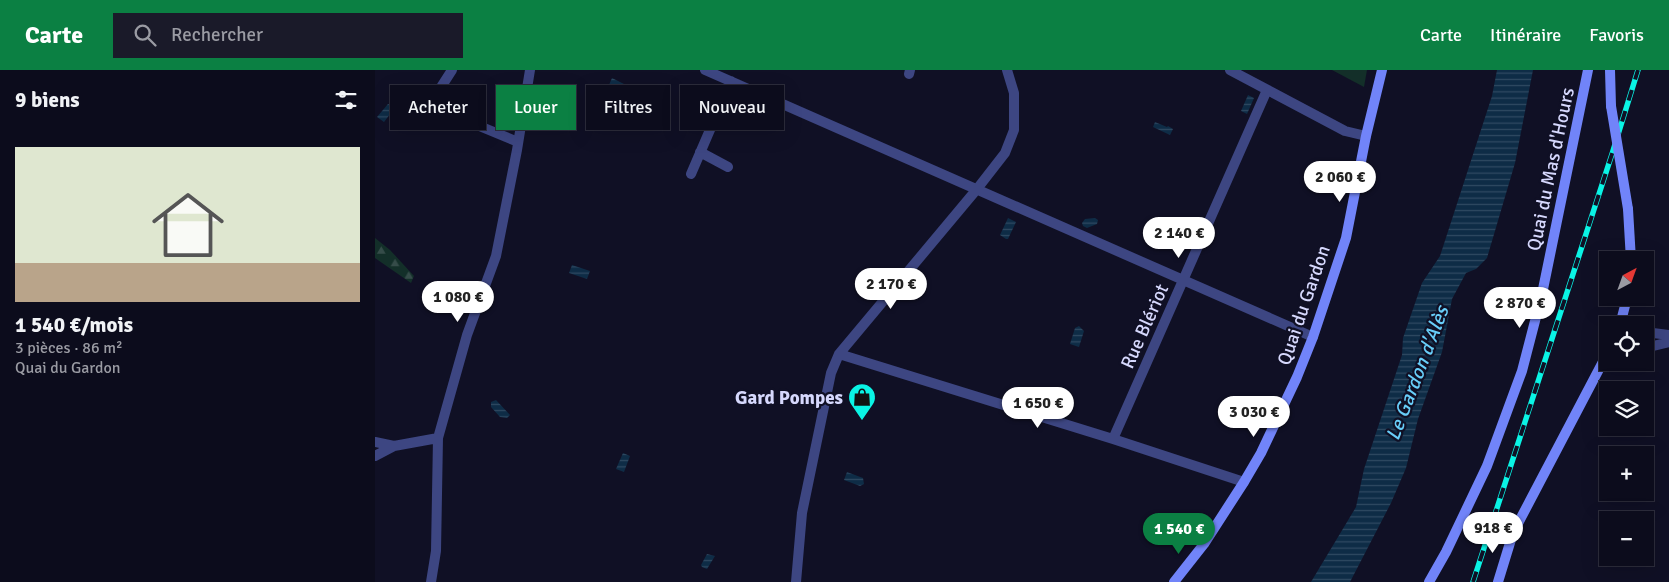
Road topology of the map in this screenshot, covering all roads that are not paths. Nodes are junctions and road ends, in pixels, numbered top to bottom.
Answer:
1 (452, 70) edge
2 (530, 70) edge
3 (705, 70) edge
4 (1007, 70) edge
5 (1231, 70) edge
6 (1382, 70) edge
7 (1589, 70) edge
8 (1610, 70) edge
9 (731, 81) junction
10 (1267, 90) junction
11 (1366, 136) junction
12 (518, 142) junction
13 (700, 152) junction
14 (728, 167) dead end
15 (691, 174) dead end
16 (977, 189) junction
17 (1630, 251) edge
18 (1183, 280) junction
19 (1654, 333) edge
20 (1669, 335) edge
21 (1313, 337) junction
22 (1669, 342) edge
23 (1654, 346) edge
24 (839, 354) junction
25 (1599, 369) edge
26 (438, 438) junction
27 (1113, 439) junction
28 (375, 442) edge
29 (394, 446) junction
30 (375, 456) edge
31 (1244, 482) junction
32 (431, 582) edge
33 (797, 582) edge
34 (1175, 582) edge
35 (1429, 582) edge
36 (1498, 582) edge

1 - 12 street
2 - 12 street
3 - 9 street
4 - 16 street
5 - 10 street
6 - 11 main road, Quai du Gardon
7 - 35 main road, Quai du Mas d'Hours
8 - 17 main road, bridge
9 - 13 street
9 - 16 street
10 - 11 street
10 - 18 street, Rue Blériot
11 - 21 main road, Quai du Gardon
12 - 26 street
13 - 14 street
13 - 15 street
16 - 18 street
16 - 24 street
18 - 21 street
18 - 27 street, Rue Blériot
19 - 20 street
21 - 31 main road, Quai du Gardon
22 - 23 street
24 - 27 street
24 - 33 street
25 - 36 main road
26 - 29 street
26 - 32 street
27 - 31 street
28 - 29 street
29 - 30 street
31 - 34 main road, Quai du Gardon

